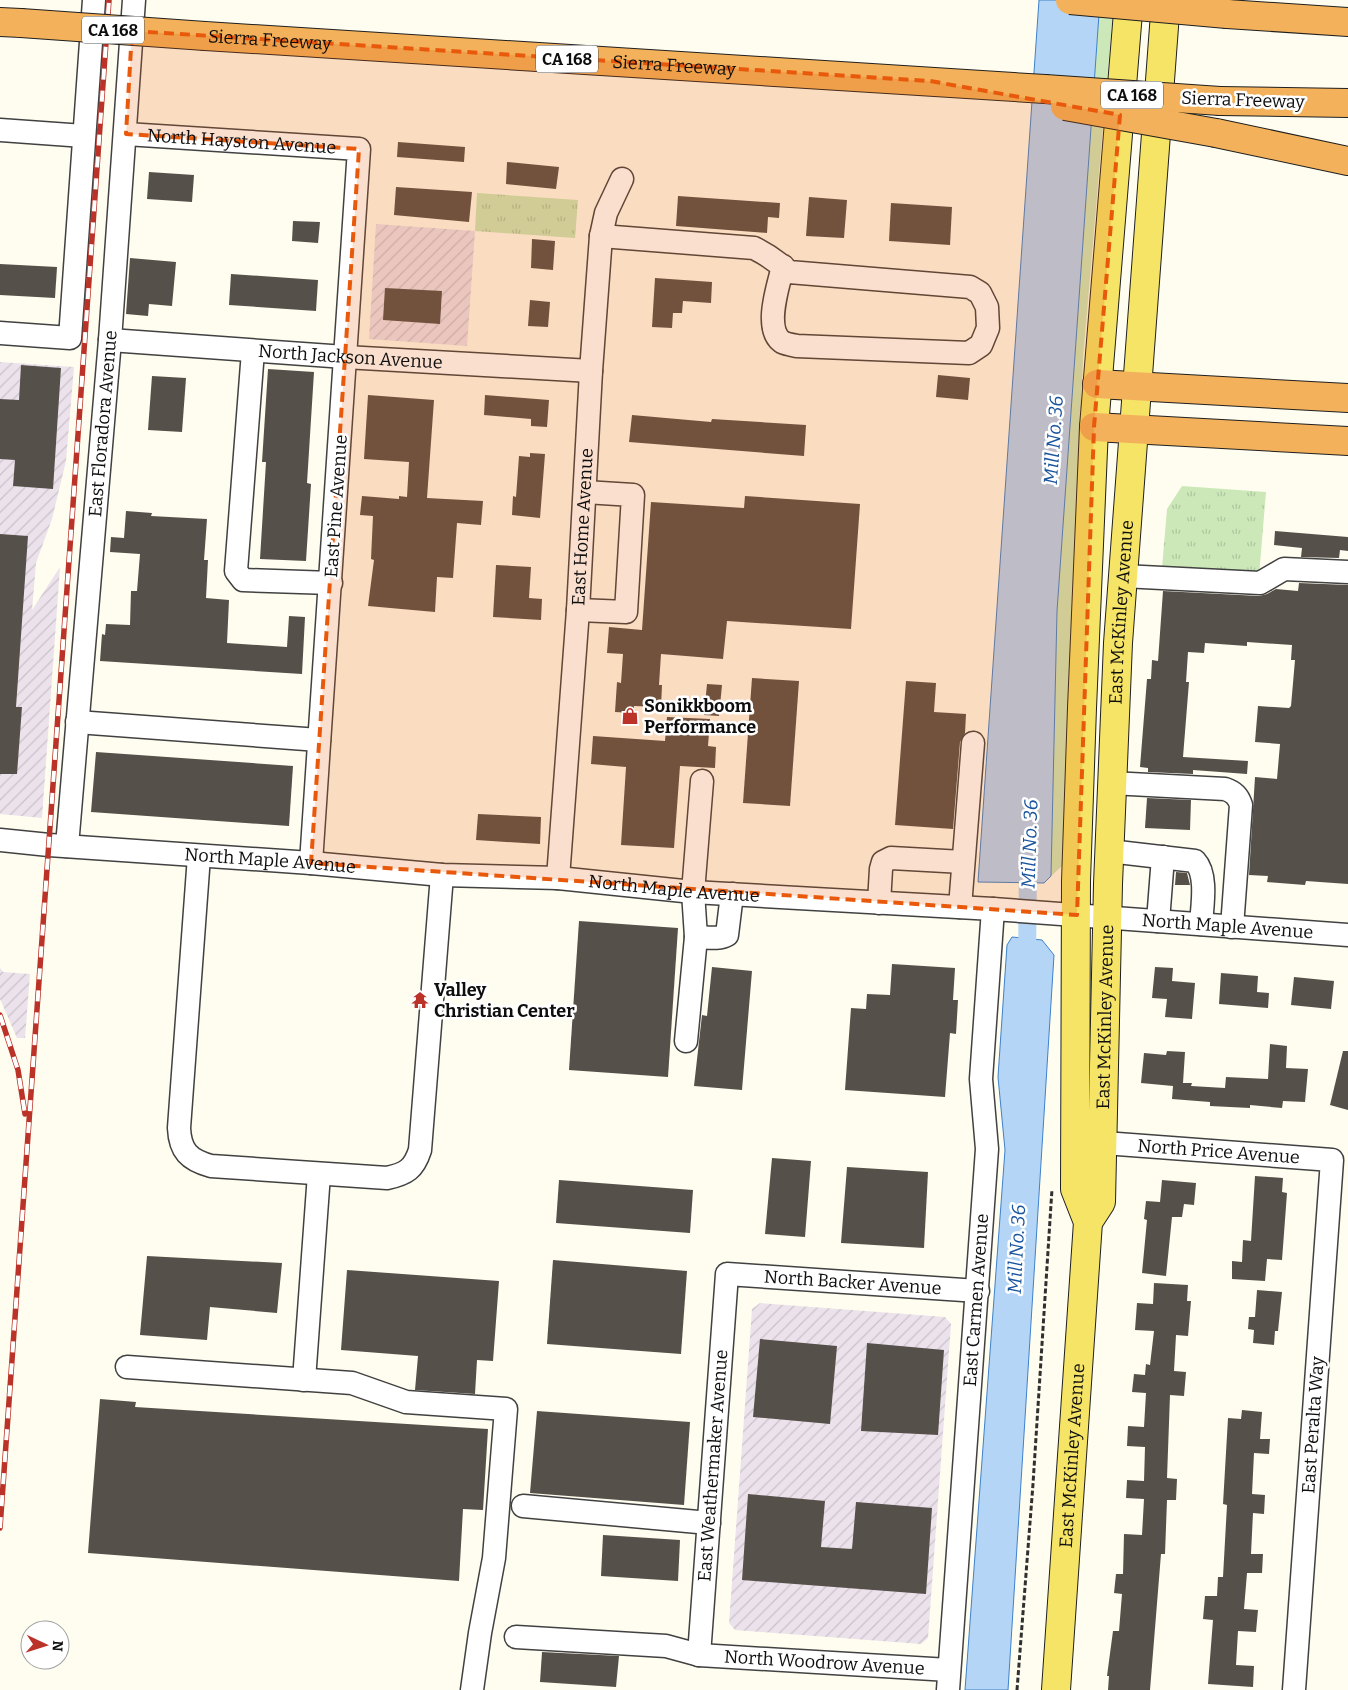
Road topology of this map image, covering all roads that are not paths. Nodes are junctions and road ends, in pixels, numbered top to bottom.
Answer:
1 (94, 0) edge
2 (134, 0) edge
3 (1070, 0) edge
4 (1129, 0) edge
5 (1166, 0) edge
6 (1348, 22) edge
7 (10, 23) edge
8 (1044, 96) junction
9 (1348, 103) edge
10 (0, 130) edge
11 (126, 134) junction
12 (84, 136) junction
13 (359, 149) joint
14 (1348, 161) edge
15 (622, 179) dead end
16 (601, 236) junction
17 (783, 266) junction
18 (0, 333) edge
19 (110, 340) junction
20 (253, 350) junction
21 (345, 357) junction
22 (591, 371) junction
23 (1097, 384) junction
24 (1138, 387) junction
25 (1348, 398) edge
26 (1094, 427) junction
27 (1134, 430) junction
28 (1348, 441) edge
29 (585, 492) junction
30 (1348, 572) edge
31 (1123, 576) junction
32 (331, 584) junction
33 (578, 610) junction
34 (77, 722) junction
35 (319, 740) junction
36 (973, 743) dead end
37 (702, 781) dead end
38 (1112, 783) junction
39 (0, 840) edge
40 (67, 846) junction
41 (1109, 851) junction
42 (199, 856) junction
43 (1163, 857) junction
44 (963, 862) junction
45 (311, 863) junction
46 (442, 875) junction
47 (558, 878) junction
48 (693, 892) junction
49 (732, 894) junction
50 (879, 903) junction
51 (960, 907) junction
52 (993, 909) junction
53 (1064, 914) junction
54 (1107, 917) junction
55 (1158, 921) junction
56 (1201, 924) junction
57 (1232, 927) junction
58 (1348, 935) edge
59 (696, 937) junction
60 (686, 1041) dead end
61 (1104, 1144) junction
62 (1332, 1160) joint
63 (319, 1174) junction
64 (1088, 1222) junction
65 (727, 1274) joint
66 (978, 1291) junction
67 (127, 1367) dead end
68 (304, 1380) junction
69 (523, 1506) dead end
70 (709, 1523) junction
71 (516, 1637) dead end
72 (700, 1656) junction
73 (948, 1680) edge
74 (472, 1690) edge
75 (1056, 1690) edge
76 (1294, 1690) edge

1 - 12 street
2 - 11 street, East Floradora Avenue
3 - 6 highway, bridge
4 - 23 main road, East McKinley Avenue
5 - 24 main road, East McKinley Avenue
7 - 8 highway, Sierra Freeway / CA 168, bridge
8 - 9 highway, Sierra Freeway / CA 168, bridge
8 - 14 highway, bridge
10 - 12 street
11 - 13 street, North Hayston Avenue
11 - 19 street, East Floradora Avenue
12 - 18 street
13 - 21 street, East Pine Avenue
15 - 16 street, East Home Avenue
16 - 17 street
16 - 22 street, East Home Avenue
17 - 17 street
19 - 20 street, North Jackson Avenue
19 - 34 street, East Floradora Avenue
20 - 21 street, North Jackson Avenue
20 - 32 street
21 - 22 street, North Jackson Avenue
21 - 32 street, East Pine Avenue
22 - 29 street, East Home Avenue
23 - 24 highway
23 - 26 main road, East McKinley Avenue
24 - 25 highway
24 - 27 main road, East McKinley Avenue
26 - 27 highway
26 - 53 main road, East McKinley Avenue
27 - 28 highway
27 - 31 main road, East McKinley Avenue
29 - 33 street, East Home Avenue
29 - 33 street
30 - 31 street
31 - 38 main road, East McKinley Avenue
32 - 35 street, East Pine Avenue
33 - 47 street, East Home Avenue
34 - 35 street
34 - 40 street, East Floradora Avenue
35 - 45 street, East Pine Avenue
36 - 44 street
37 - 48 street
38 - 41 main road, East McKinley Avenue
38 - 57 street
39 - 40 street, North Maple Avenue
40 - 42 street, North Maple Avenue
41 - 43 street
41 - 54 main road, East McKinley Avenue
42 - 45 street, North Maple Avenue
42 - 63 street
43 - 55 street
43 - 56 street
44 - 50 street
44 - 51 street
45 - 46 street, North Maple Avenue
46 - 47 street, North Maple Avenue
46 - 63 street
47 - 48 street, North Maple Avenue
48 - 49 street, North Maple Avenue
48 - 59 street
49 - 50 street, North Maple Avenue
49 - 59 street
50 - 51 street, North Maple Avenue
51 - 52 street, North Maple Avenue
52 - 53 street, North Maple Avenue
52 - 66 street, East Carmen Avenue
53 - 54 street, North Maple Avenue
53 - 64 main road, East McKinley Avenue
54 - 55 street, North Maple Avenue
54 - 61 main road, East McKinley Avenue
55 - 56 street, North Maple Avenue
56 - 57 street, North Maple Avenue
57 - 58 street, North Maple Avenue
59 - 60 street
61 - 62 street, North Price Avenue
61 - 64 main road, East McKinley Avenue
62 - 76 street, East Peralta Way
63 - 68 street
64 - 75 main road, East McKinley Avenue
65 - 66 street, North Backer Avenue
65 - 70 street, East Weathermaker Avenue
66 - 73 street, East Carmen Avenue
67 - 68 street
68 - 74 street
69 - 70 street
70 - 72 street, East Weathermaker Avenue
71 - 72 street, North Woodrow Avenue
72 - 73 street, North Woodrow Avenue

